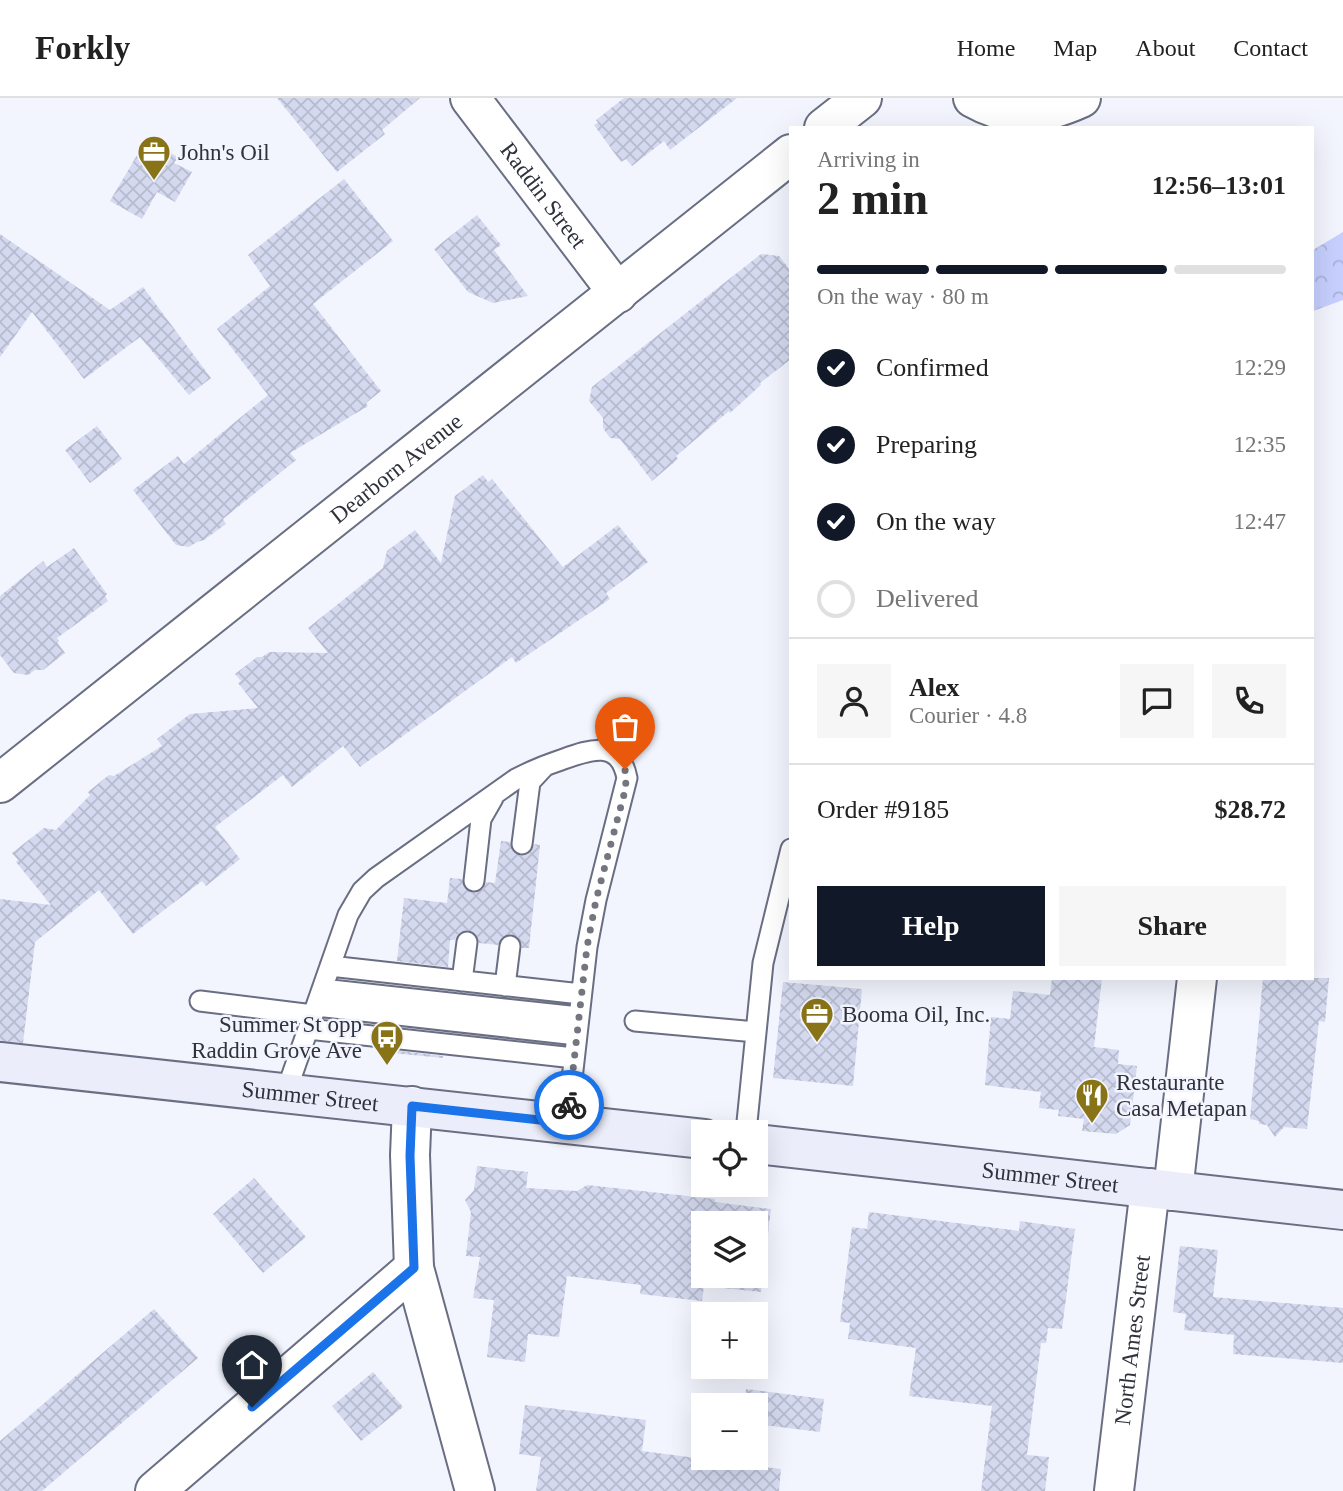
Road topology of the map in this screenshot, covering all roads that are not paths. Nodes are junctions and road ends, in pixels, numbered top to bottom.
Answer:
1 (470, 98) edge
2 (862, 98) edge
3 (972, 98) edge
4 (1081, 98) edge
5 (827, 126) edge
6 (789, 156) edge
7 (618, 293) junction
8 (546, 765) junction
9 (0, 783) edge
10 (507, 785) junction
11 (522, 844) dead end
12 (789, 857) edge
13 (474, 881) dead end
14 (467, 942) dead end
15 (509, 946) dead end
16 (330, 966) junction
17 (1197, 980) edge
18 (462, 981) junction
19 (505, 986) junction
20 (581, 994) junction
21 (200, 1001) dead end
22 (315, 1009) junction
23 (635, 1021) dead end
24 (578, 1026) junction
25 (756, 1032) junction
26 (574, 1058) junction
27 (0, 1062) edge
28 (286, 1092) junction
29 (412, 1106) junction
30 (747, 1120) edge
31 (567, 1123) junction
32 (691, 1137) edge
33 (768, 1145) edge
34 (1162, 1190) junction
35 (1343, 1210) edge
36 (414, 1268) junction
37 (155, 1491) edge
38 (475, 1491) edge
39 (1114, 1491) edge

1 - 7 street, Raddin Street
2 - 5 street
3 - 4 street
6 - 7 street, Dearborn Avenue
7 - 9 street, Dearborn Avenue
8 - 10 lane
8 - 11 lane
8 - 20 lane
10 - 13 lane
10 - 16 lane
12 - 25 lane
14 - 18 lane
15 - 19 lane
16 - 18 lane
16 - 22 lane
17 - 34 street, North Ames Street
18 - 19 lane
19 - 20 lane
20 - 24 lane
21 - 22 lane
22 - 24 lane
22 - 26 lane
22 - 28 lane
23 - 25 lane
24 - 26 lane
25 - 30 lane
26 - 31 lane
27 - 28 main road, Summer Street
28 - 29 main road, Summer Street
29 - 31 main road, Summer Street
29 - 36 street
31 - 32 main road, Summer Street
33 - 34 main road, Summer Street
34 - 35 main road, Summer Street
34 - 39 street, North Ames Street
36 - 37 street
36 - 38 street

